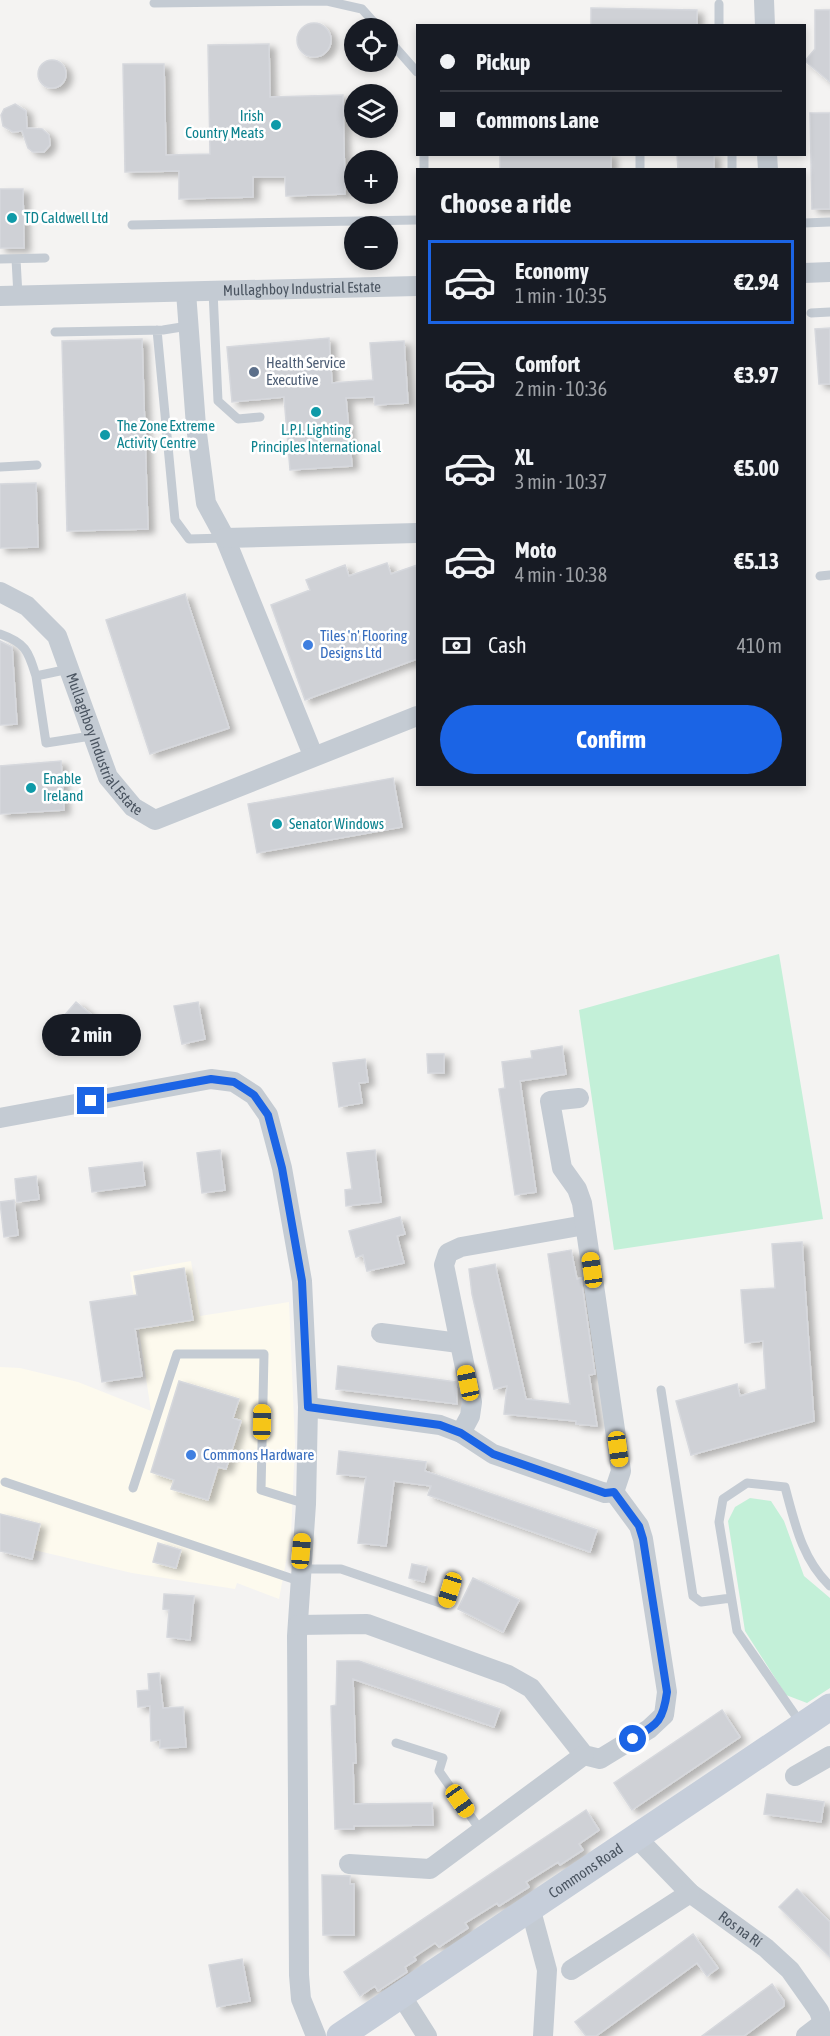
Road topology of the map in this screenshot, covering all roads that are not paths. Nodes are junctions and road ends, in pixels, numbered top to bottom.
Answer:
1 (765, 0) edge
2 (154, 3) dead end
3 (719, 4) dead end
4 (370, 18) edge
5 (719, 24) edge
6 (765, 24) edge
7 (398, 50) edge
8 (416, 71) edge
9 (416, 219) edge
10 (830, 222) edge
11 (806, 223) edge
12 (132, 225) dead end
13 (45, 258) dead end
14 (0, 259) edge
15 (16, 259) junction
16 (830, 272) edge
17 (806, 273) edge
18 (416, 286) edge
19 (213, 291) junction
20 (186, 292) junction
21 (9, 296) edge
22 (830, 312) edge
23 (811, 313) dead end
24 (188, 326) junction
25 (157, 330) junction
26 (55, 332) dead end
27 (260, 417) dead end
28 (37, 465) dead end
29 (0, 467) edge
30 (416, 533) edge
31 (225, 538) junction
32 (0, 592) edge
33 (0, 634) edge
34 (69, 669) junction
35 (36, 676) junction
36 (416, 717) edge
37 (92, 736) junction
38 (313, 755) junction
39 (579, 1098) dead end
40 (0, 1118) edge
41 (585, 1225) junction
42 (381, 1333) dead end
43 (459, 1343) junction
44 (661, 1390) dead end
45 (308, 1407) junction
46 (461, 1433) junction
47 (5, 1482) dead end
48 (133, 1488) dead end
49 (614, 1492) junction
50 (306, 1504) junction
51 (299, 1575) junction
52 (454, 1576) dead end
53 (830, 1586) edge
54 (731, 1598) junction
55 (298, 1625) junction
56 (830, 1707) edge
57 (802, 1725) junction
58 (396, 1743) dead end
59 (585, 1755) junction
60 (830, 1755) edge
61 (795, 1776) dead end
62 (481, 1831) junction
63 (635, 1836) junction
64 (349, 1864) dead end
65 (690, 1893) junction
66 (530, 1907) junction
67 (572, 1970) dead end
68 (401, 1995) junction
69 (826, 2030) edge
70 (316, 2036) edge
71 (340, 2036) edge
72 (427, 2036) edge
73 (543, 2036) edge
74 (806, 2036) edge

1 - 6 street
2 - 4 lane
3 - 5 lane
7 - 8 lane
9 - 12 lane
10 - 11 lane
13 - 15 lane
14 - 15 lane
15 - 21 lane
16 - 17 street
18 - 19 street, Mullaghboy Industrial Estate
19 - 20 street, Mullaghboy Industrial Estate
19 - 27 lane
20 - 21 street, Mullaghboy Industrial Estate
20 - 24 street
22 - 23 lane
24 - 25 lane
24 - 31 street
25 - 26 lane
25 - 31 lane
28 - 29 lane
30 - 31 street
31 - 38 street
32 - 34 street, Mullaghboy Industrial Estate
33 - 35 lane
34 - 35 lane
34 - 37 street, Mullaghboy Industrial Estate
35 - 37 lane
36 - 38 street, Mullaghboy Industrial Estate
37 - 38 street, Mullaghboy Industrial Estate
39 - 41 street
40 - 45 street
41 - 43 street
41 - 49 street
42 - 43 street
43 - 46 street
44 - 54 lane
45 - 46 street
45 - 50 street
46 - 49 street
47 - 51 lane
48 - 50 lane
49 - 59 street
50 - 51 street
51 - 52 lane
51 - 55 street
53 - 54 lane
54 - 57 lane
55 - 59 street
55 - 70 street
56 - 57 street, Commons Road
57 - 63 street, Commons Road
58 - 62 lane
59 - 62 street
60 - 61 street
62 - 64 street
63 - 65 street, Ros na Rí
63 - 66 street, Commons Road
65 - 67 street
65 - 69 street, Ros na Rí
66 - 68 street, Commons Road
66 - 73 street
68 - 71 street, Commons Road
68 - 72 street
69 - 74 street

